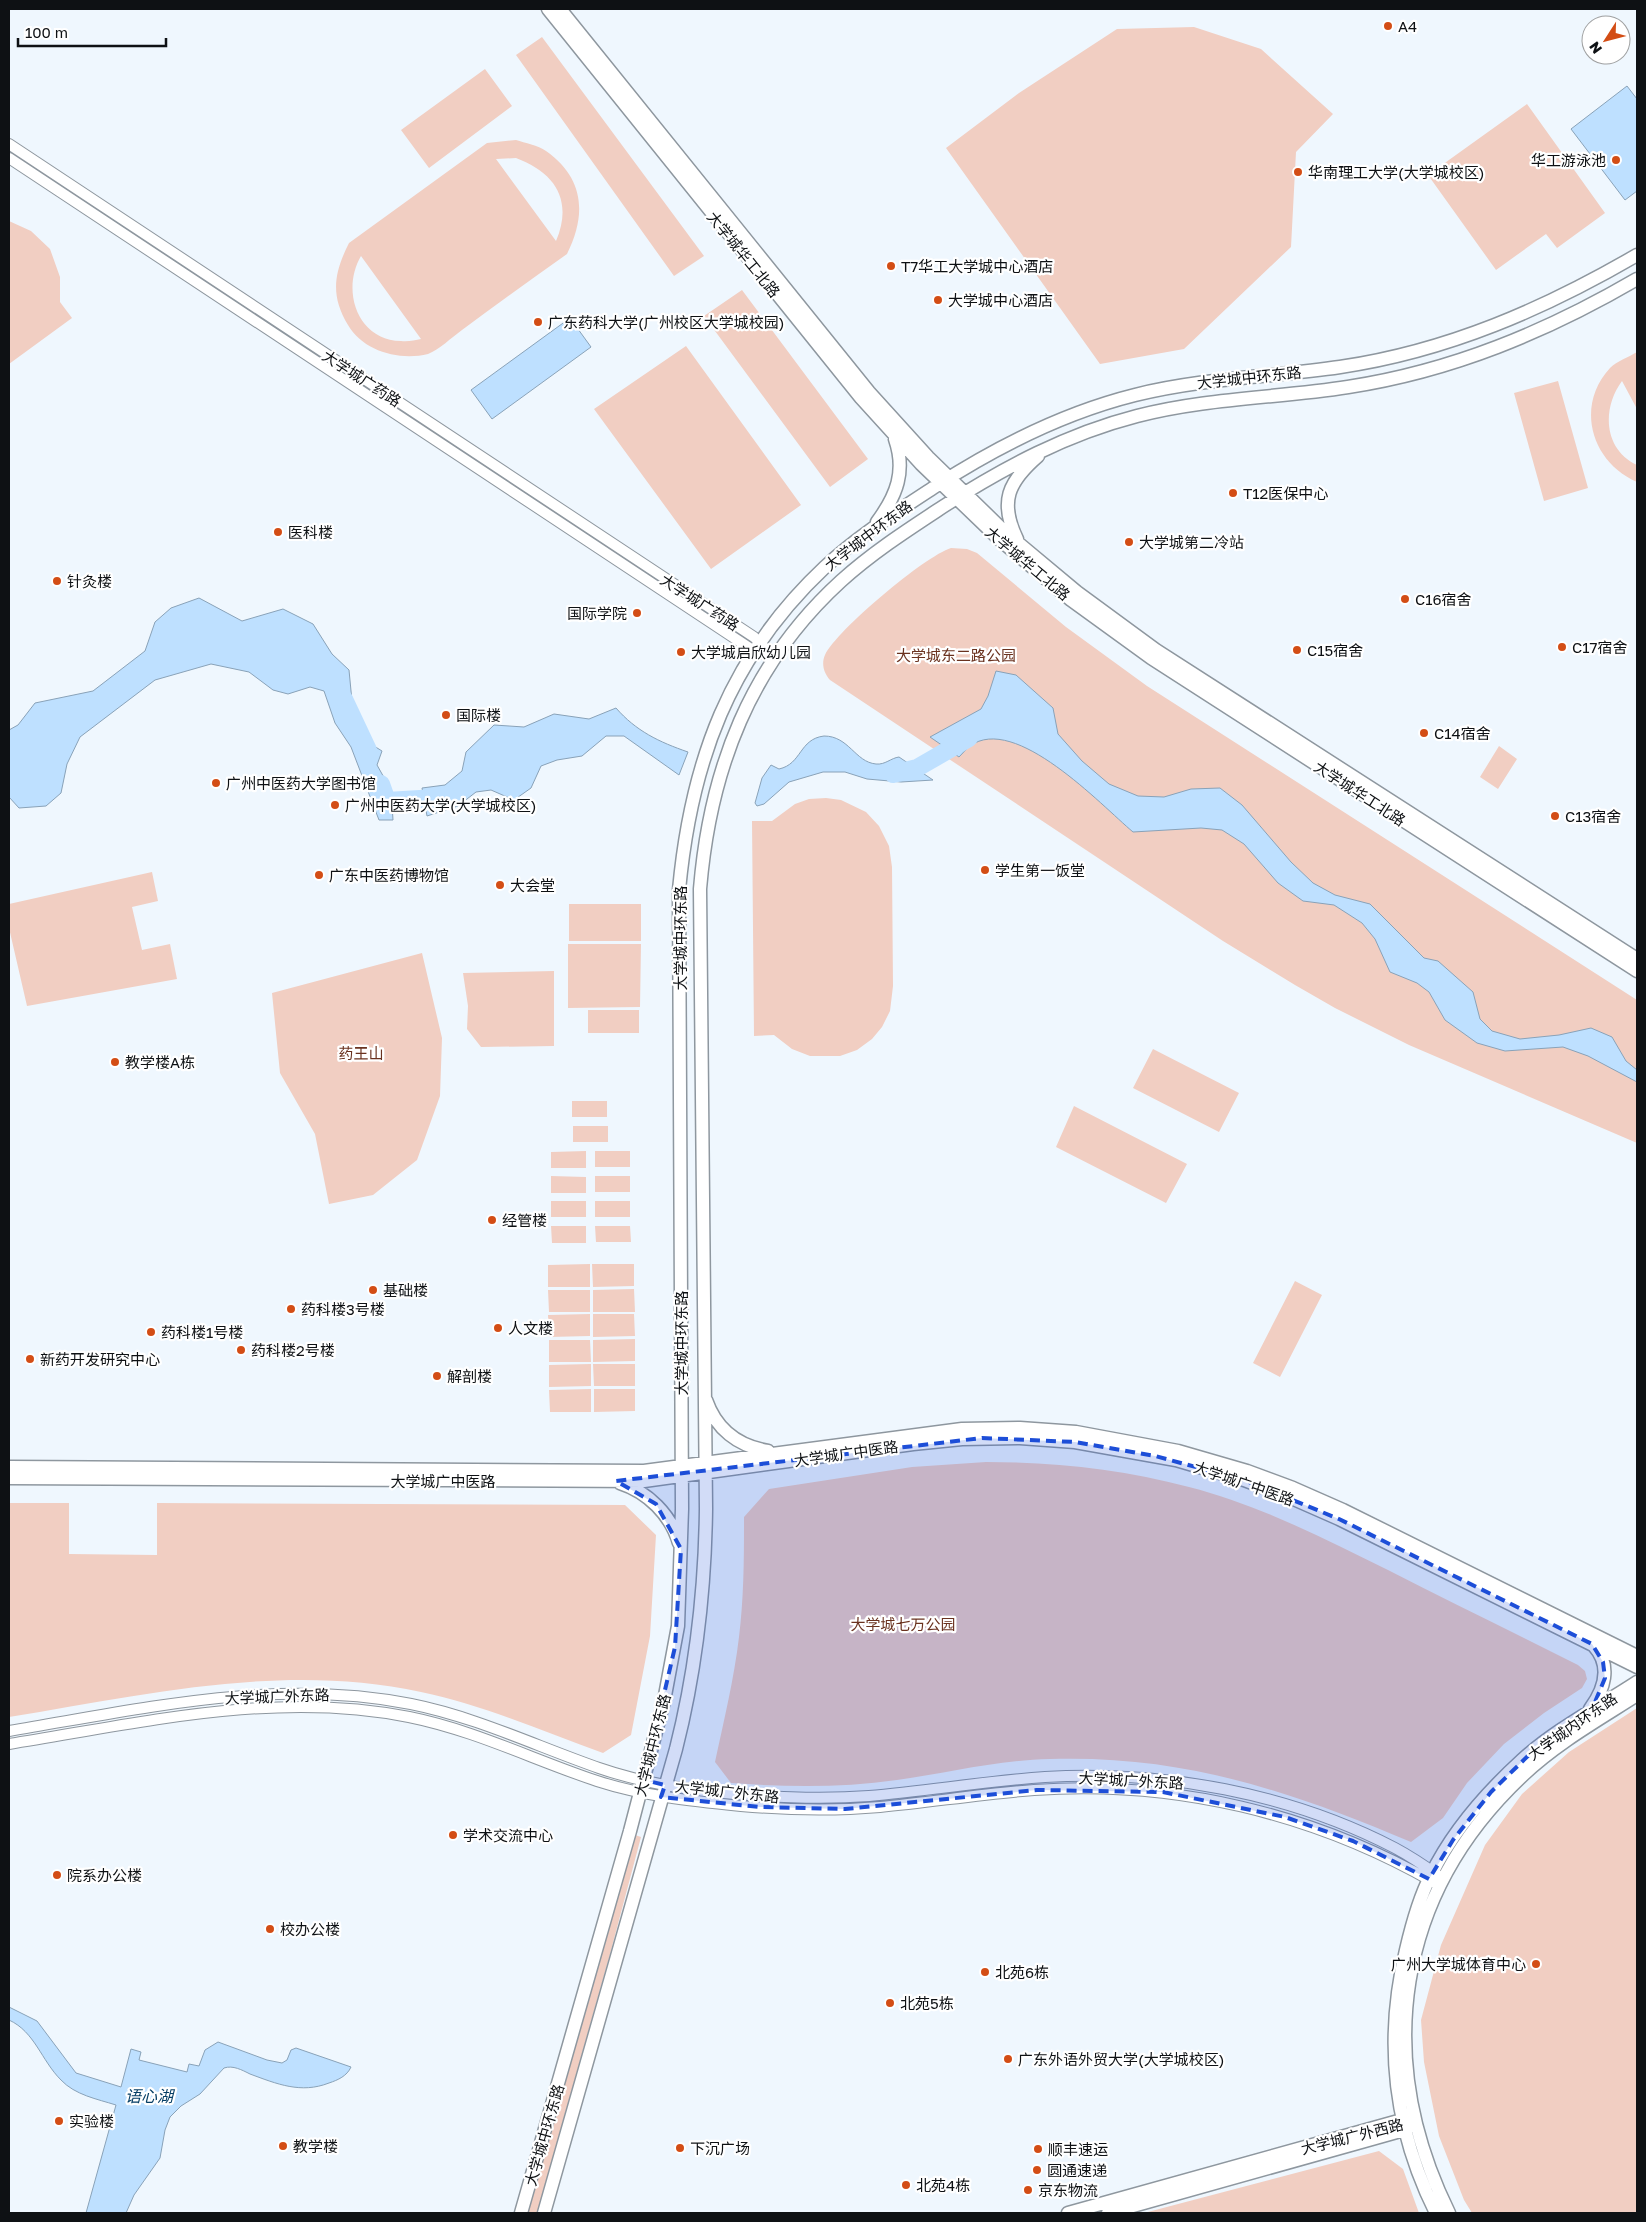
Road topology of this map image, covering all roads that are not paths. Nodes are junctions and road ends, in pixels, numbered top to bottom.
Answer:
1 (548, 9) edge
2 (560, 9) edge
3 (9, 144) edge
4 (9, 158) edge
5 (1637, 255) edge
6 (1637, 279) edge
7 (893, 434) junction
8 (1047, 448) junction
9 (945, 481) junction
10 (960, 496) junction
11 (873, 528) junction
12 (1019, 543) junction
13 (757, 646) junction
14 (775, 658) junction
15 (1637, 959) edge
16 (1637, 971) edge
17 (704, 1391) junction
18 (778, 1452) junction
19 (9, 1467) edge
20 (705, 1468) junction
21 (682, 1472) junction
22 (9, 1478) edge
23 (616, 1481) junction
24 (681, 1549) junction
25 (1592, 1644) junction
26 (1637, 1656) edge
27 (1637, 1667) edge
28 (1637, 1682) edge
29 (1637, 1695) edge
30 (1583, 1716) junction
31 (9, 1730) edge
32 (9, 1744) edge
33 (642, 1786) junction
34 (663, 1791) junction
35 (1435, 1878) junction
36 (1407, 2124) junction
37 (521, 2213) edge
38 (544, 2213) edge
39 (1068, 2213) edge
40 (1108, 2213) edge
41 (1436, 2213) edge
42 (1449, 2213) edge

1 - 7 main road, 大学城华工北路
2 - 9 main road, 大学城华工北路
3 - 13 street, 大学城广药路
4 - 13 street, 大学城广药路
5 - 9 main road, 大学城中环东路
6 - 8 main road, 大学城中环东路
7 - 9 main road, 大学城华工北路
7 - 11 main road
8 - 10 main road, 大学城中环东路
8 - 12 main road
9 - 10 main road, 大学城华工北路
9 - 11 main road, 大学城中环东路
10 - 12 main road, 大学城华工北路
10 - 14 main road, 大学城中环东路
10 - 16 main road, 大学城华工北路
11 - 13 main road, 大学城中环东路
12 - 15 main road, 大学城华工北路
13 - 14 street, 大学城广药路
13 - 21 main road, 大学城中环东路
14 - 17 main road, 大学城中环东路
17 - 18 main road
17 - 20 main road, 大学城中环东路
18 - 20 main road, 大学城广中医路
18 - 26 main road, 大学城广中医路
19 - 21 main road, 大学城广中医路
20 - 21 main road, 大学城广中医路
20 - 25 main road, 大学城广中医路
20 - 34 main road, 大学城中环东路
21 - 23 main road, 大学城广中医路
21 - 24 main road, 大学城中环东路
22 - 23 main road, 大学城广中医路
23 - 24 main road
24 - 33 main road, 大学城中环东路
25 - 27 main road, 大学城广中医路
25 - 30 main road
28 - 30 main road, 大学城内环东路
29 - 35 main road, 大学城内环东路
30 - 35 main road, 大学城内环东路
31 - 33 street, 大学城广外东路
32 - 33 street, 大学城广外东路
33 - 34 street, 大学城广外东路
33 - 37 main road, 大学城中环东路
34 - 35 street, 大学城广外东路
34 - 38 main road, 大学城中环东路
35 - 36 main road, 大学城内环东路
36 - 39 main road, 大学城广外西路
36 - 40 main road, 大学城广外西路
36 - 41 main road, 大学城内环东路
36 - 42 main road, 大学城内环东路

